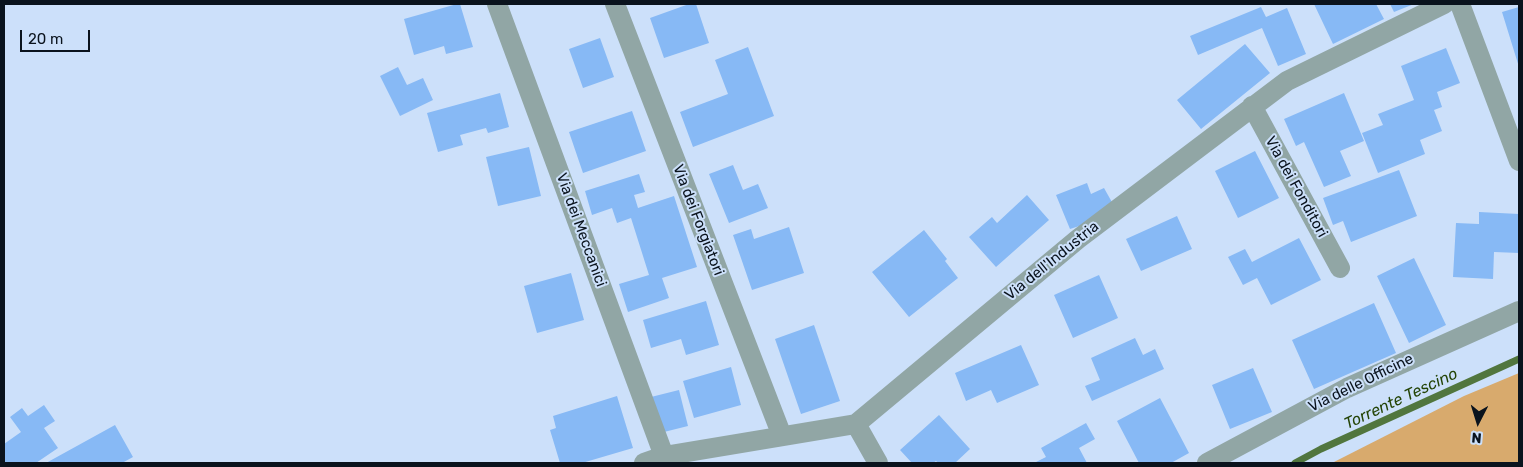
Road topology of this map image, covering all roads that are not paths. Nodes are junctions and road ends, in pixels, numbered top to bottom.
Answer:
1 (497, 4) edge
2 (615, 4) edge
3 (1444, 4) edge
4 (1460, 4) edge
5 (1252, 106) junction
6 (1519, 161) edge
7 (1340, 268) dead end
8 (1519, 311) edge
9 (856, 424) junction
10 (782, 436) junction
11 (664, 456) junction
12 (644, 463) edge
13 (878, 463) edge
14 (1207, 463) edge

1 - 11 street, Via dei Meccanici
2 - 10 street, Via dei Forgiatori
3 - 5 street, Via dell'Industria
4 - 6 street
5 - 7 street, Via dei Fonditori
5 - 9 street, Via dell'Industria
8 - 14 street, Via delle Officine
9 - 10 street
9 - 13 street
10 - 11 street
11 - 12 street

